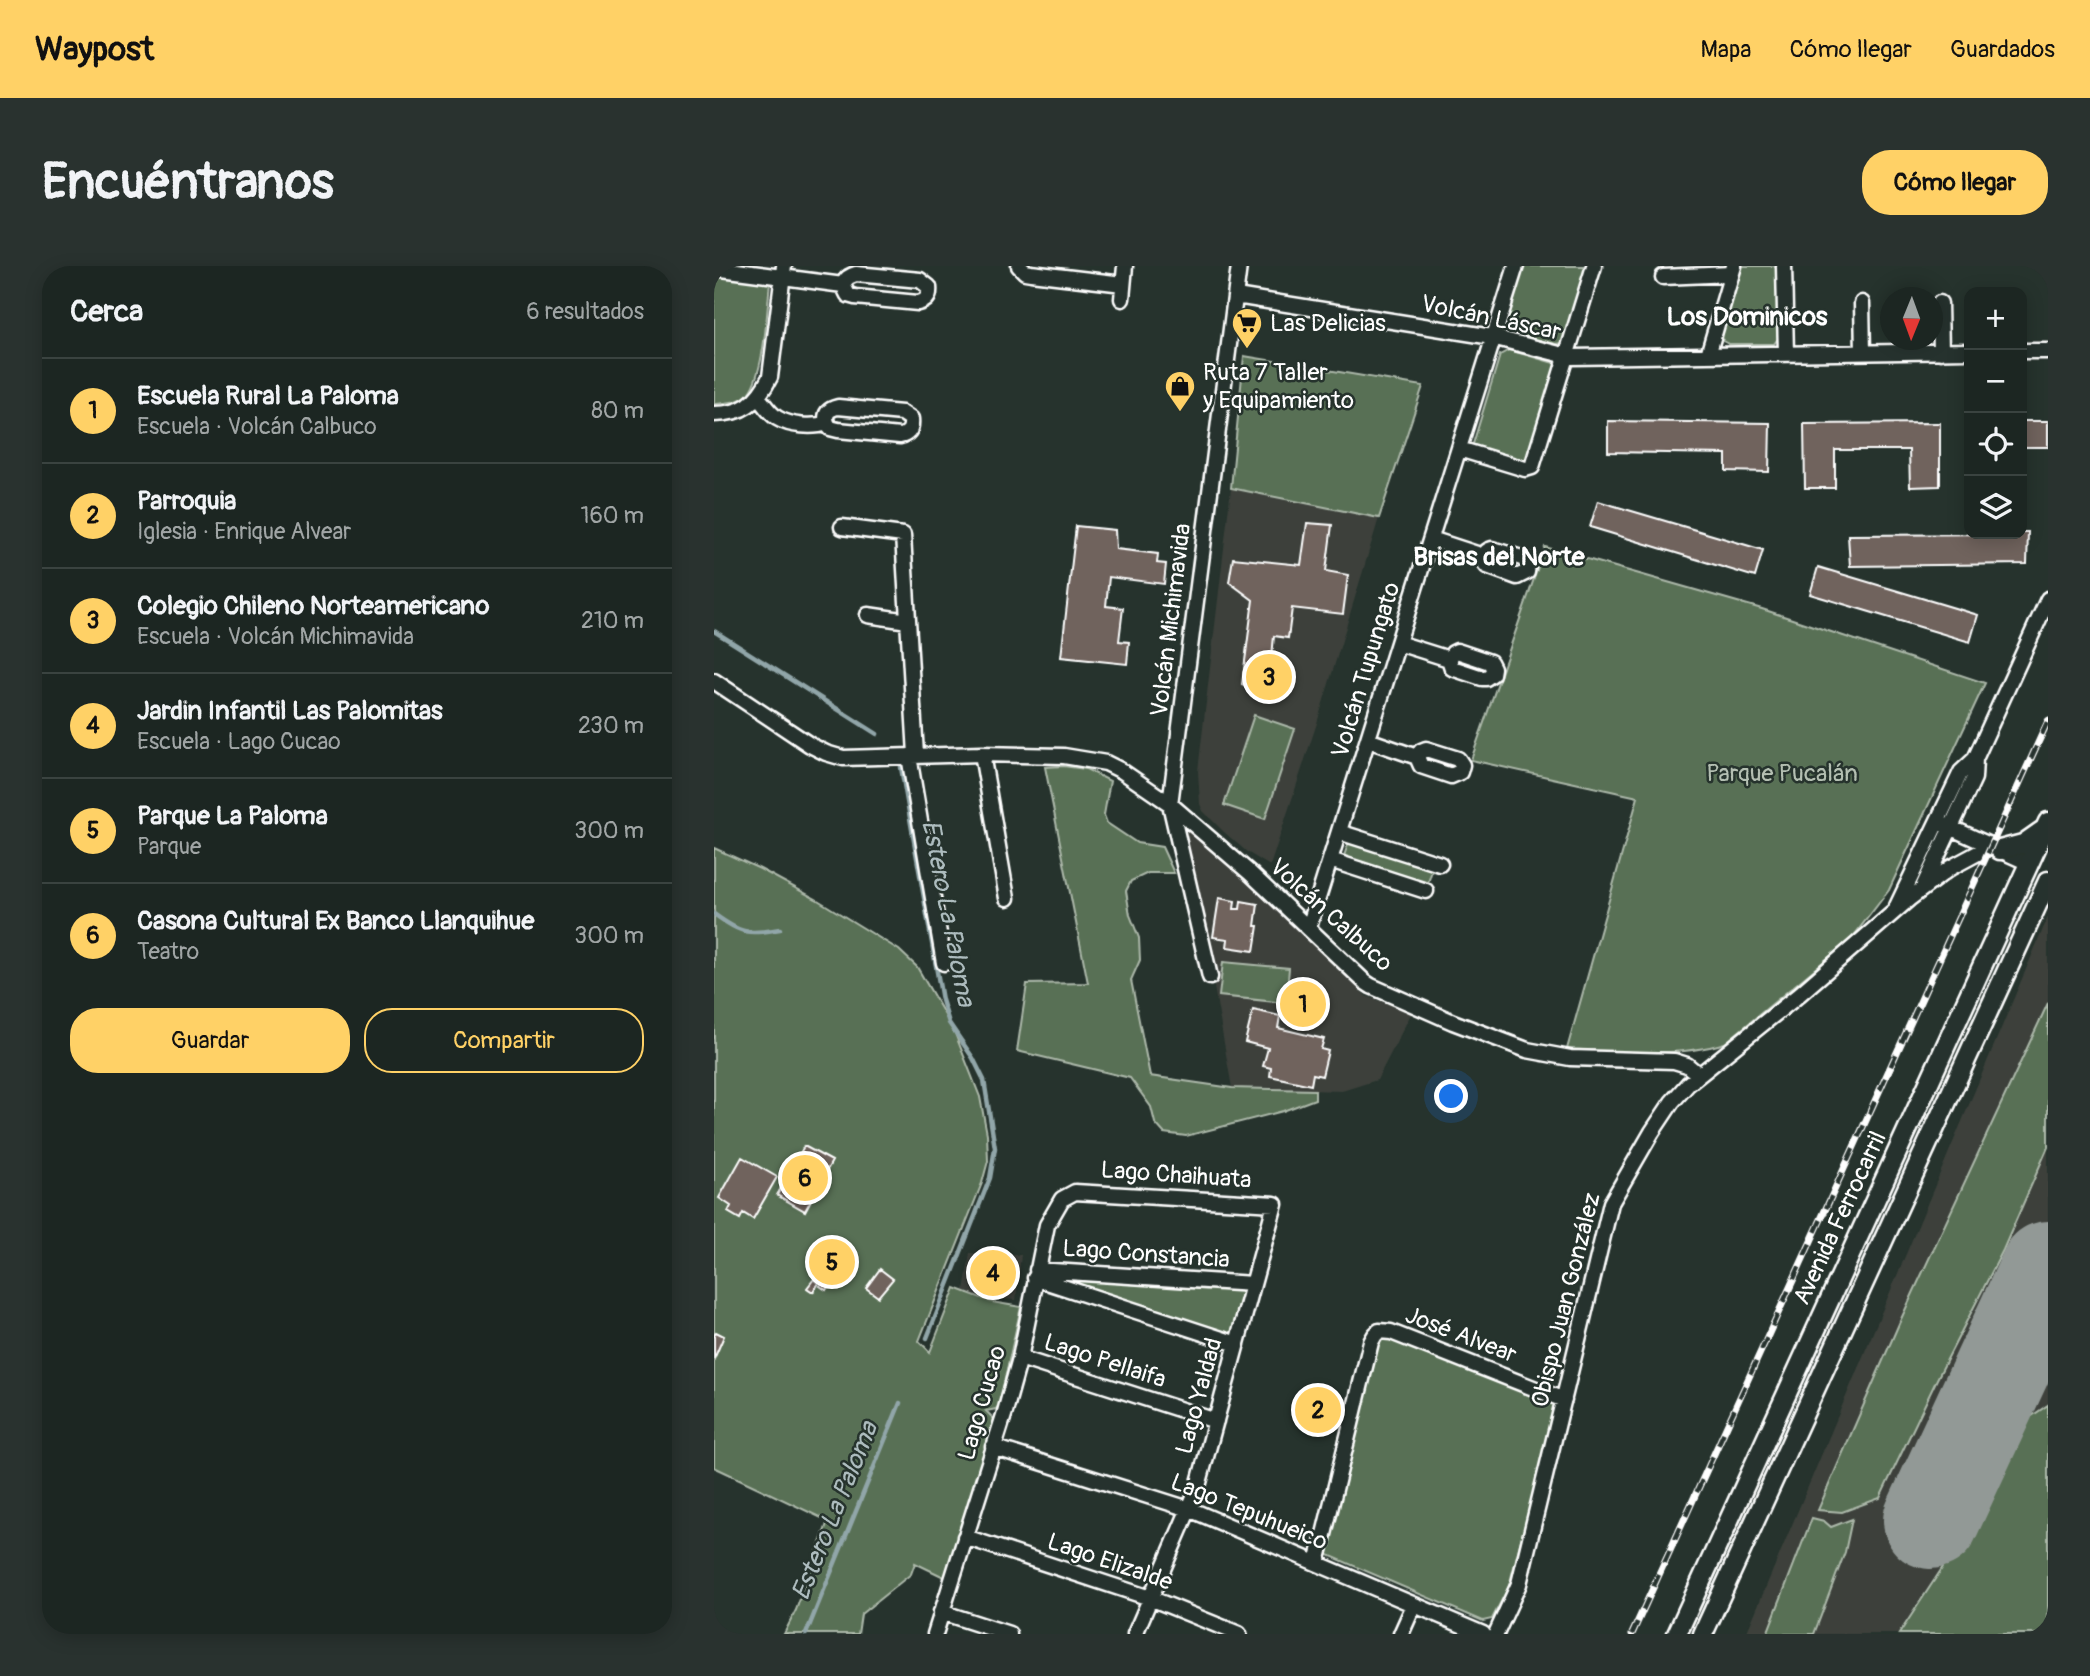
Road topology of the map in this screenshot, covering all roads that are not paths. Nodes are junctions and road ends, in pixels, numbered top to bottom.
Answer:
1 (1125, 266) edge
2 (1239, 266) edge
3 (1516, 266) edge
4 (1594, 266) edge
5 (1784, 266) edge
6 (714, 268) edge
7 (1025, 270) edge
8 (1732, 270) edge
9 (784, 272) edge
10 (1663, 277) dead end
11 (843, 285) junction
12 (1236, 296) junction
13 (1862, 303) dead end
14 (1493, 337) junction
15 (1964, 351) edge
16 (2027, 351) edge
17 (2048, 351) edge
18 (1941, 352) joint
19 (1863, 353) junction
20 (1786, 354) junction
21 (1708, 355) junction
22 (1568, 357) junction
23 (758, 397) junction
24 (714, 414) edge
25 (827, 423) junction
26 (1459, 449) junction
27 (842, 527) dead end
28 (1431, 539) junction
29 (1483, 556) dead end
30 (2048, 599) edge
31 (868, 615) dead end
32 (908, 621) junction
33 (1398, 643) junction
34 (1449, 659) dead end
35 (714, 681) edge
36 (1368, 740) junction
37 (982, 754) junction
38 (912, 756) junction
39 (1417, 757) dead end
40 (1170, 804) junction
41 (1945, 825) junction
42 (2047, 825) edge
43 (1339, 832) junction
44 (1996, 848) junction
45 (1330, 860) junction
46 (2029, 863) junction
47 (1440, 864) dead end
48 (2048, 872) edge
49 (2048, 881) edge
50 (1921, 890) junction
51 (1426, 891) dead end
52 (1007, 898) dead end
53 (1890, 916) junction
54 (1309, 927) junction
55 (944, 962) dead end
56 (1210, 977) dead end
57 (1699, 1075) junction
58 (1075, 1192) joint
59 (1275, 1204) joint
60 (1036, 1274) junction
61 (1253, 1284) junction
62 (1237, 1344) junction
63 (1020, 1358) junction
64 (1564, 1400) junction
65 (1216, 1421) junction
66 (993, 1447) junction
67 (1189, 1509) junction
68 (965, 1537) junction
69 (1317, 1563) junction
70 (1150, 1598) junction
71 (1414, 1605) junction
72 (941, 1612) junction
73 (935, 1634) edge
74 (1009, 1634) edge
75 (1135, 1634) edge
76 (1239, 1634) edge
77 (1401, 1634) edge
78 (1483, 1634) edge
79 (1496, 1634) edge
80 (1677, 1634) edge
81 (1703, 1634) edge

1 - 7 street
2 - 12 street, Volcán Michimavida
3 - 14 street, Volcán Tupungato
4 - 22 street
5 - 20 street
6 - 9 street
8 - 10 street
8 - 21 street
9 - 11 street
9 - 23 street
11 - 11 street
12 - 14 street, Volcán Láscar
12 - 40 street, Volcán Michimavida
13 - 19 street
14 - 22 street, Volcán Láscar
14 - 26 street, Volcán Tupungato
15 - 18 street, Volcán Láscar
16 - 17 street
18 - 19 street, Volcán Láscar
19 - 20 street, Volcán Láscar
20 - 21 street, Volcán Láscar
21 - 22 street, Volcán Láscar
22 - 26 street
23 - 24 street
23 - 25 street
25 - 25 street
26 - 28 street, Volcán Tupungato
27 - 32 street
28 - 29 street
28 - 33 street, Volcán Tupungato
30 - 41 street
31 - 32 street
32 - 38 street
33 - 34 street
33 - 36 street, Volcán Tupungato
35 - 38 street, Volcán Calbuco
36 - 39 street
36 - 43 street, Volcán Tupungato
37 - 38 street, Volcán Calbuco
37 - 40 street, Volcán Calbuco
37 - 52 street
38 - 55 street
40 - 54 street, Volcán Calbuco
40 - 56 street, Volcán Michimavida
41 - 44 street
41 - 50 street, Obispo Juan González
41 - 53 street, Obispo Juan González
42 - 44 main road
42 - 46 main road, Avenida Ferrocarril
43 - 45 street, Volcán Tupungato
43 - 47 street
44 - 46 street
44 - 50 street, Obispo Juan González
45 - 51 street
45 - 54 street, Volcán Tupungato
46 - 48 main road
46 - 80 main road, Avenida Ferrocarril
49 - 81 main road, Avenida Ferrocarril
50 - 53 street, Obispo Juan González
53 - 57 street, Obispo Juan González
54 - 57 street, Volcán Calbuco
57 - 64 street, Obispo Juan González
58 - 59 street, Lago Chaihuata
58 - 60 street, Lago Cucao
59 - 61 street, Lago Yaldad
60 - 61 street, Lago Constancia
60 - 62 street
60 - 63 street, Lago Cucao
61 - 62 street, Lago Yaldad
62 - 65 street, Lago Yaldad
63 - 65 street, Lago Pellaifa
63 - 66 street, Lago Cucao
64 - 69 street, José Alvear
64 - 79 street, Obispo Juan González
65 - 67 street, Lago Yaldad
66 - 67 street, Lago Tepuhueico
66 - 68 street, Lago Cucao
67 - 69 street, Lago Tepuhueico
67 - 70 street, Lago Yaldad
68 - 70 street, Lago Elizalde
68 - 72 street, Lago Cucao
69 - 71 street, Lago Tepuhueico
70 - 75 street, Lago Yaldad
70 - 76 street, Lago Elizalde
71 - 77 street
71 - 78 street, Lago Tepuhueico
72 - 73 street, Lago Cucao
72 - 74 street

